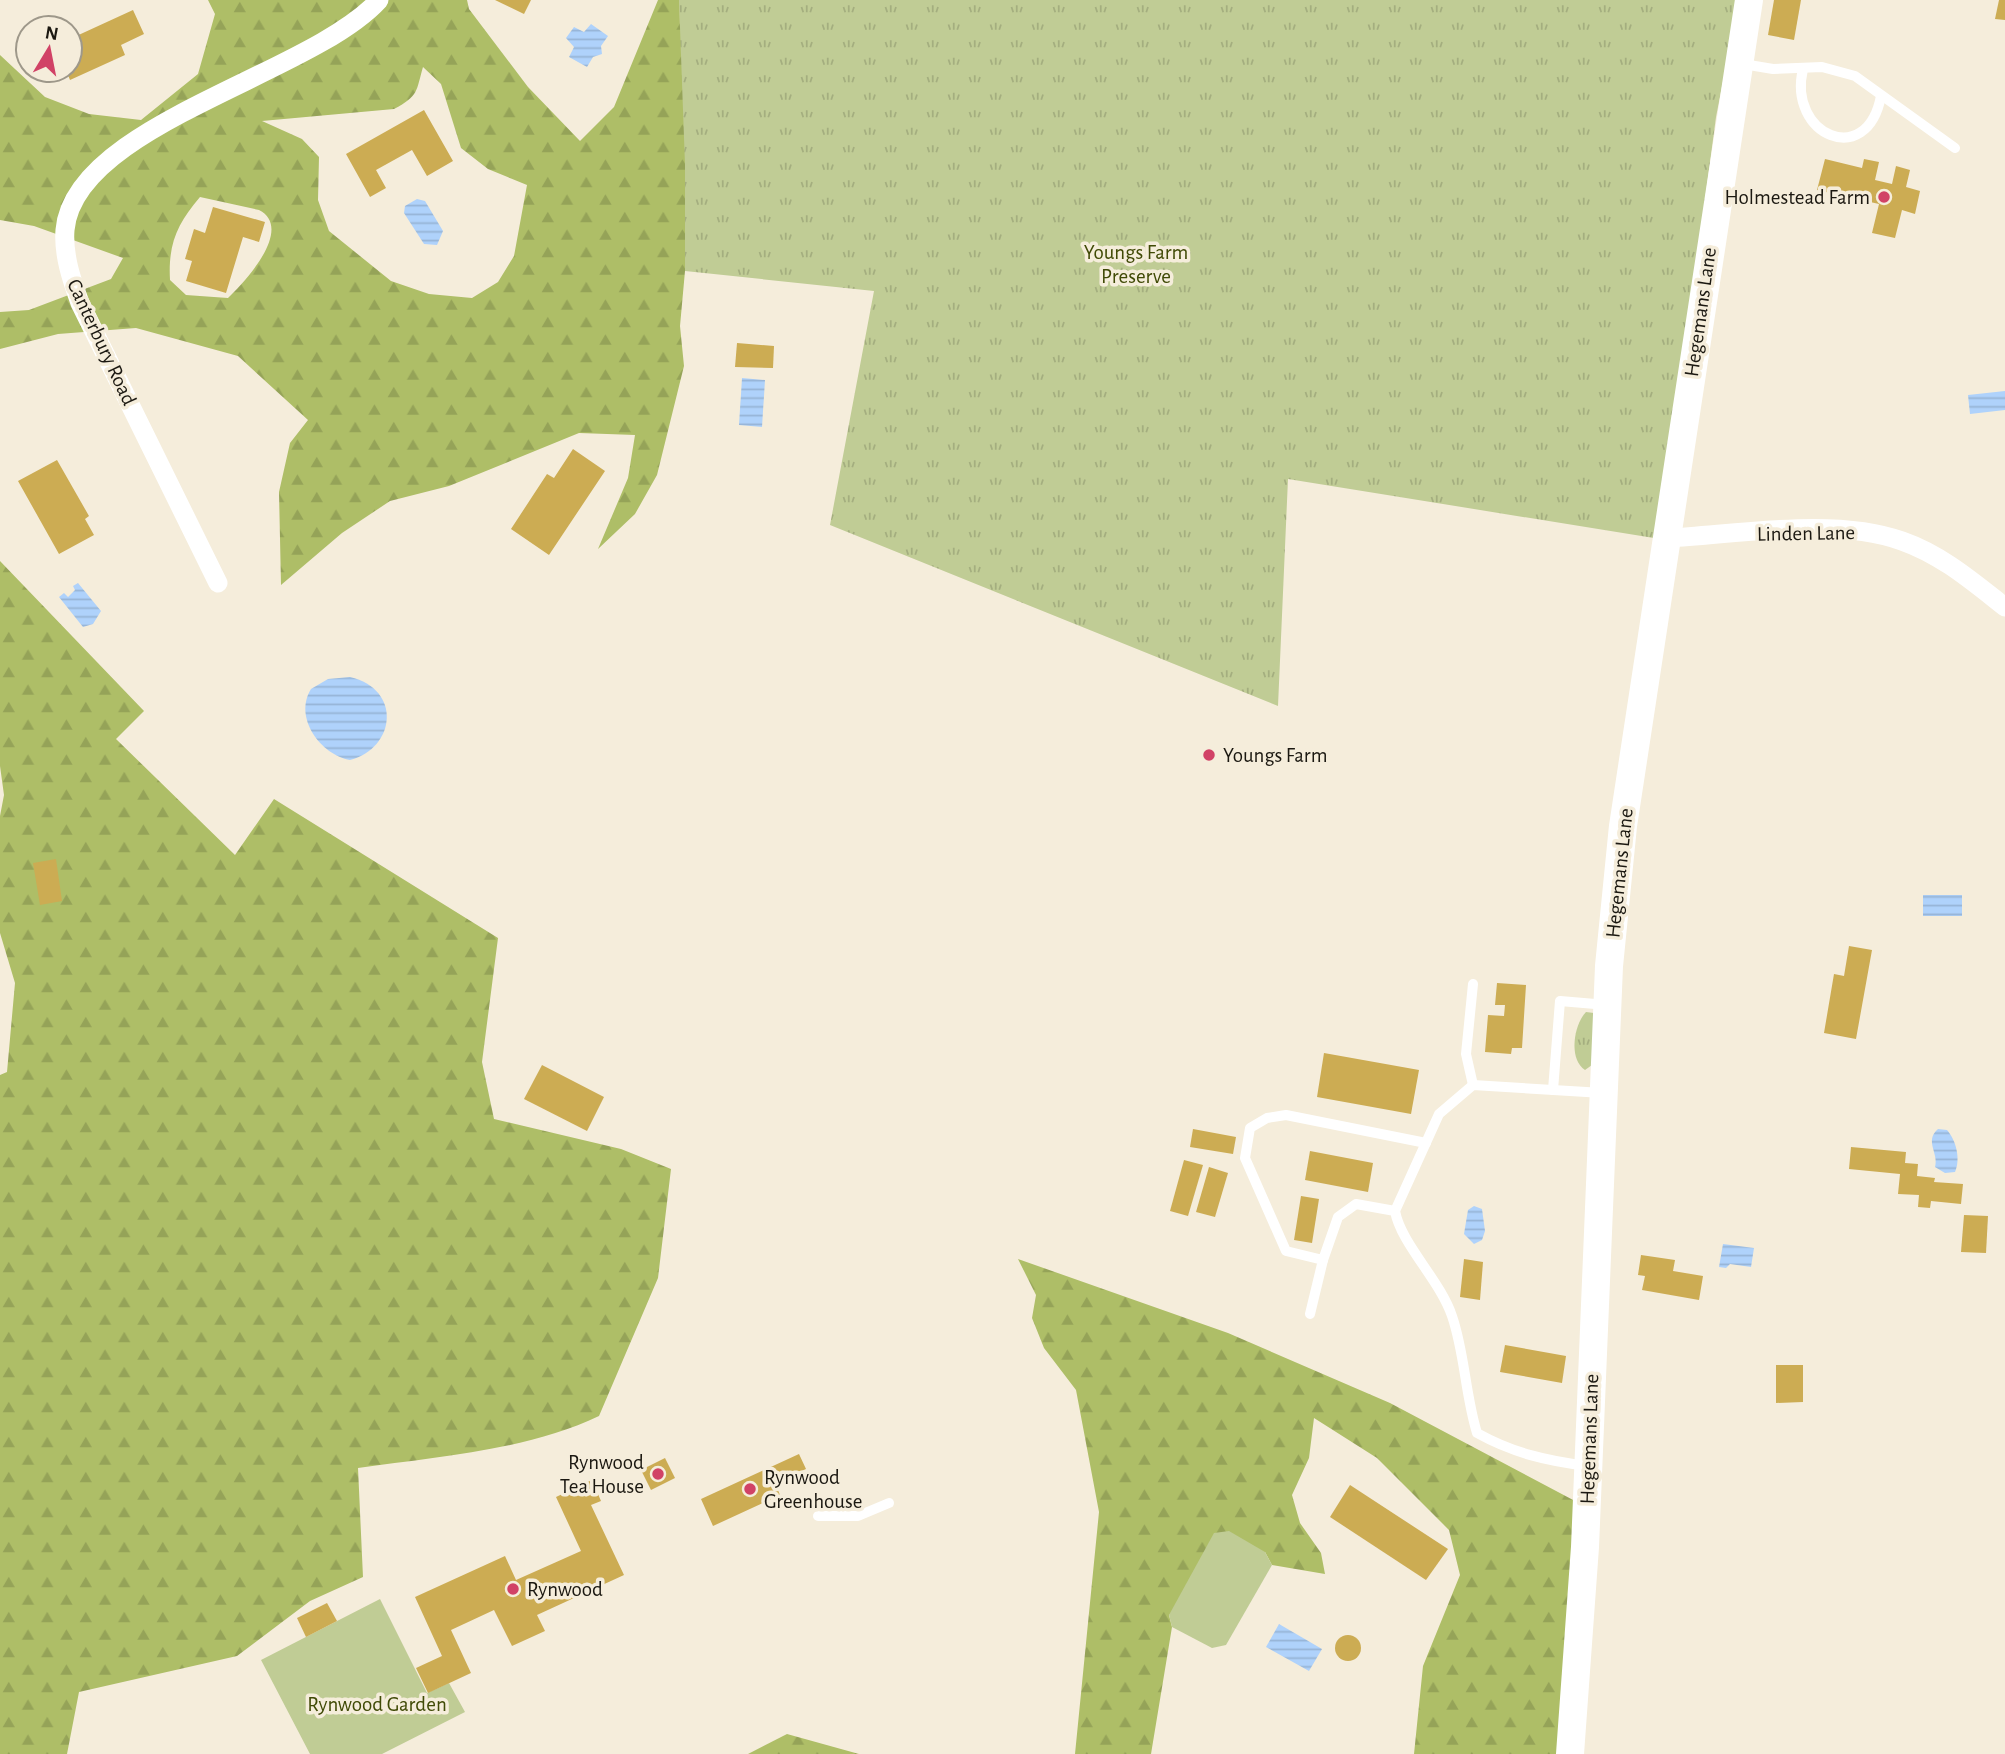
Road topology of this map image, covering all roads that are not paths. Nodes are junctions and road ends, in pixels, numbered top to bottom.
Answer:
1 (379, 0) edge
2 (1749, 0) edge
3 (1739, 63) junction
4 (1803, 69) junction
5 (1881, 96) junction
6 (1955, 148) dead end
7 (1669, 538) junction
8 (219, 583) dead end
9 (2005, 607) edge
10 (1473, 984) dead end
11 (1608, 1005) junction
12 (1473, 1084) junction
13 (1553, 1090) junction
14 (1604, 1093) junction
15 (1426, 1143) junction
16 (1395, 1211) junction
17 (1323, 1260) junction
18 (1310, 1314) dead end
19 (1588, 1466) junction
20 (890, 1503) dead end
21 (818, 1516) dead end
22 (1570, 1754) edge

1 - 8 street, Canterbury Road
2 - 3 street, Hegemans Lane
3 - 4 lane
3 - 7 street, Hegemans Lane
4 - 5 lane
4 - 5 lane
5 - 6 lane
7 - 9 street, Linden Lane
7 - 11 street, Hegemans Lane
10 - 12 lane
11 - 13 lane
11 - 14 street, Hegemans Lane
12 - 13 lane
12 - 15 lane
13 - 14 lane
14 - 19 street, Hegemans Lane
15 - 16 lane
15 - 17 lane
16 - 17 lane
16 - 19 lane
17 - 18 lane
19 - 22 street, Hegemans Lane
20 - 21 lane

